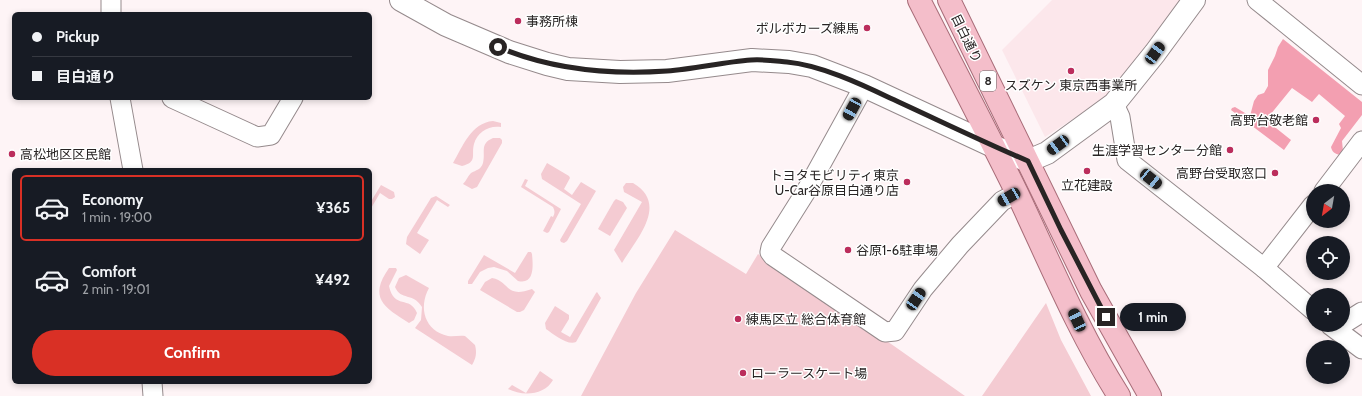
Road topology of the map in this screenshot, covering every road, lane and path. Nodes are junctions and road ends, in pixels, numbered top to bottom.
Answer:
1 (111, 0) edge
2 (401, 0) edge
3 (919, 0) edge
4 (949, 0) edge
5 (1194, 0) edge
6 (1257, 0) edge
7 (111, 12) edge
8 (1362, 85) edge
9 (864, 86) junction
10 (120, 100) edge
11 (176, 100) edge
12 (292, 100) edge
13 (1114, 104) junction
14 (1362, 141) edge
15 (993, 146) junction
16 (1028, 161) junction
17 (133, 168) edge
18 (1329, 184) edge
19 (1017, 193) junction
20 (1306, 214) edge
21 (1264, 268) junction
22 (1306, 304) edge
23 (1362, 312) edge
24 (1350, 319) edge
25 (1344, 332) edge
26 (1362, 349) edge
27 (152, 384) edge
28 (153, 396) edge
29 (1118, 396) edge
30 (1150, 396) edge

1 - 7 street
2 - 9 street
3 - 15 main road, 目白通り / 8
4 - 16 main road, 目白通り / 8
5 - 13 street
6 - 8 street
9 - 15 street
9 - 19 street
10 - 17 street
11 - 12 street
13 - 16 street
13 - 21 street
14 - 18 street
15 - 16 street
15 - 19 main road, 目白通り / 8
16 - 30 main road, 目白通り / 8
19 - 29 main road, 目白通り / 8
20 - 21 street
21 - 22 street
23 - 24 street
25 - 26 street
27 - 28 street

